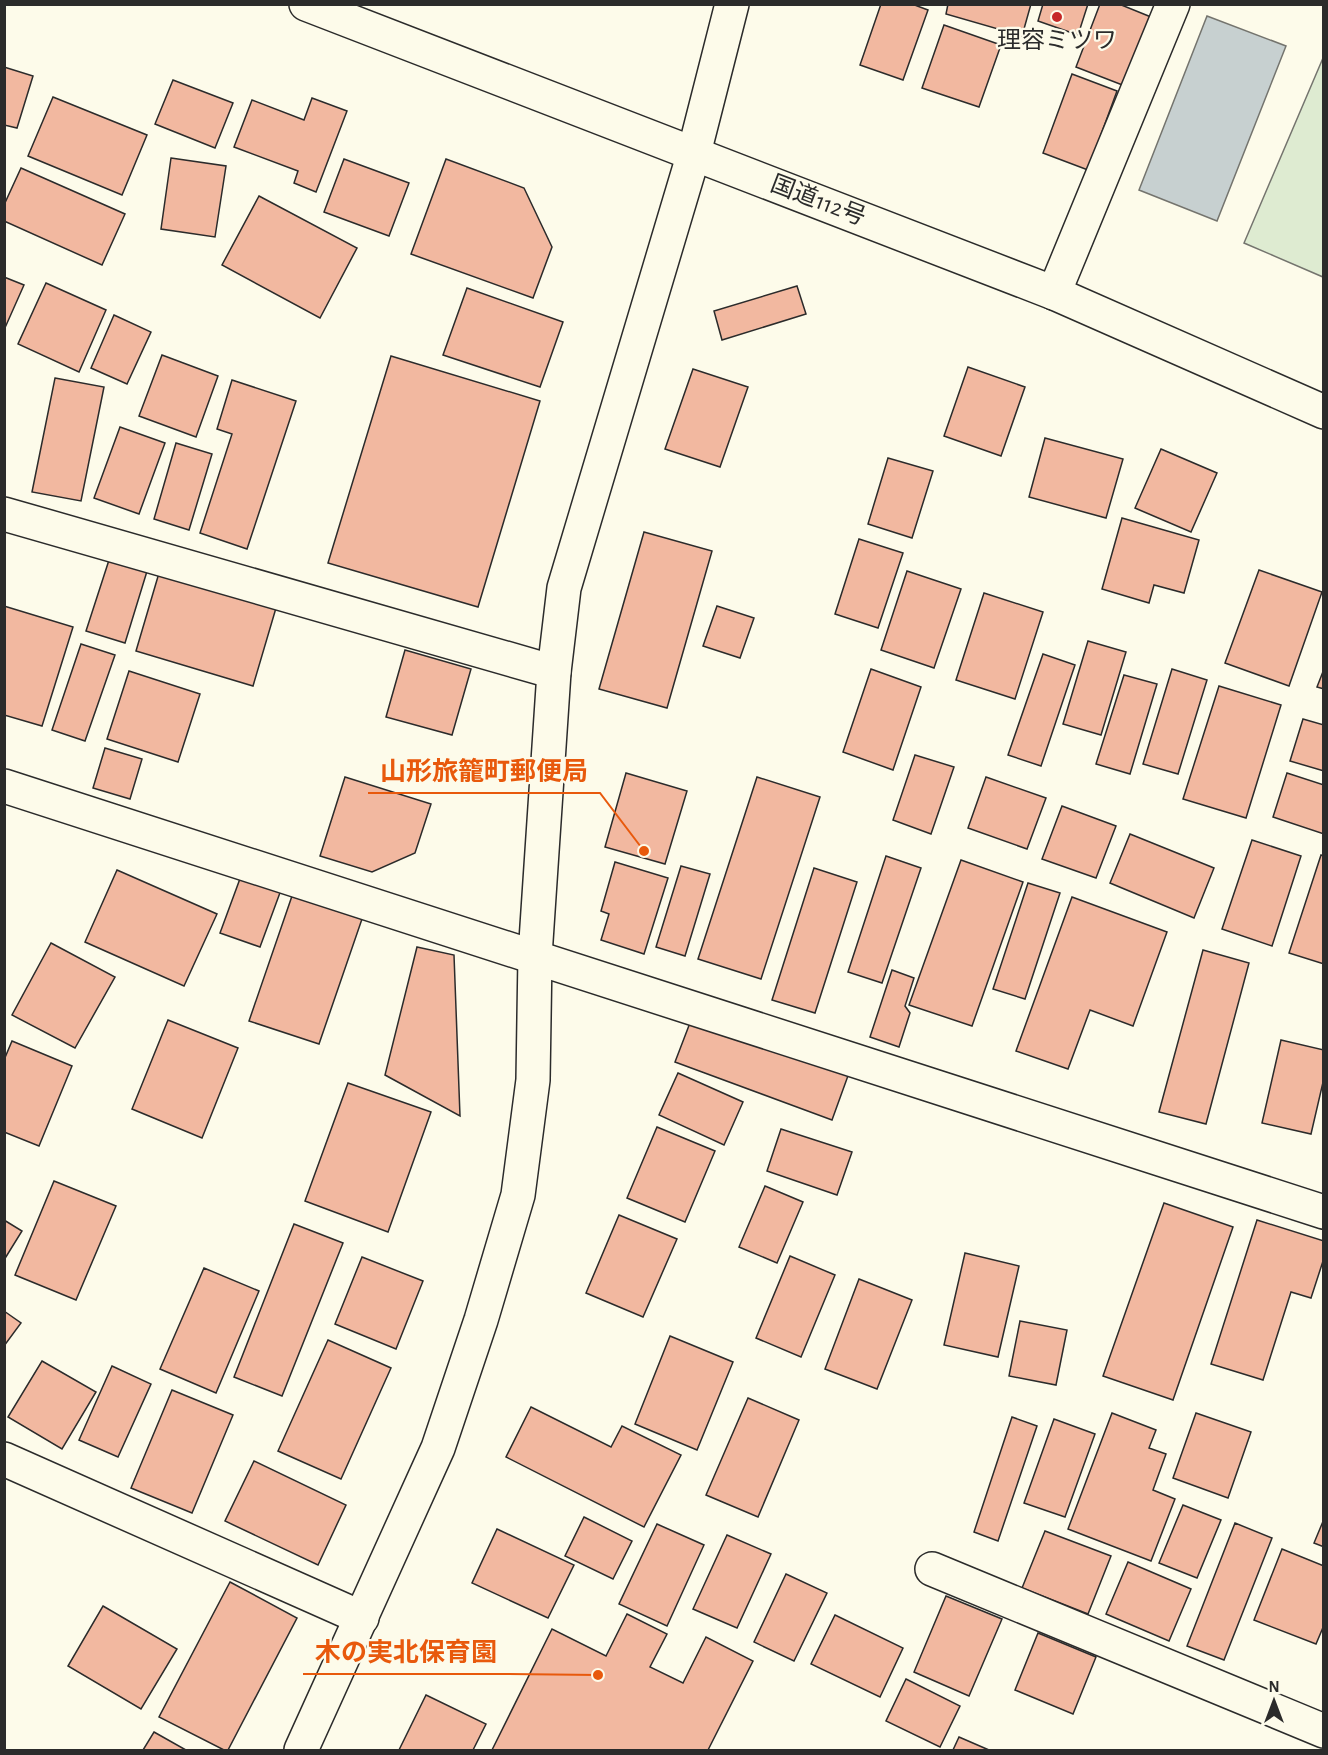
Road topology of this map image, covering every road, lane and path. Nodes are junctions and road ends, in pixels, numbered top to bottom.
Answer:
1 (306, 4) edge
2 (732, 4) edge
3 (1173, 4) edge
4 (694, 153) junction
5 (1054, 293) junction
6 (1323, 412) edge
7 (4, 514) edge
8 (554, 672) junction
9 (4, 786) edge
10 (535, 956) junction
11 (1323, 1212) edge
12 (4, 1459) edge
13 (932, 1569) dead end
14 (362, 1617) junction
15 (1315, 1737) edge
16 (301, 1750) edge

1 - 4 main road, 国道112号
2 - 4 main road
3 - 5 main road
4 - 5 main road, 国道112号
4 - 8 main road
5 - 6 main road, 国道112号
7 - 8 main road
8 - 10 main road
9 - 10 main road
10 - 11 main road
10 - 14 main road
12 - 14 main road
13 - 15 main road
14 - 16 main road

